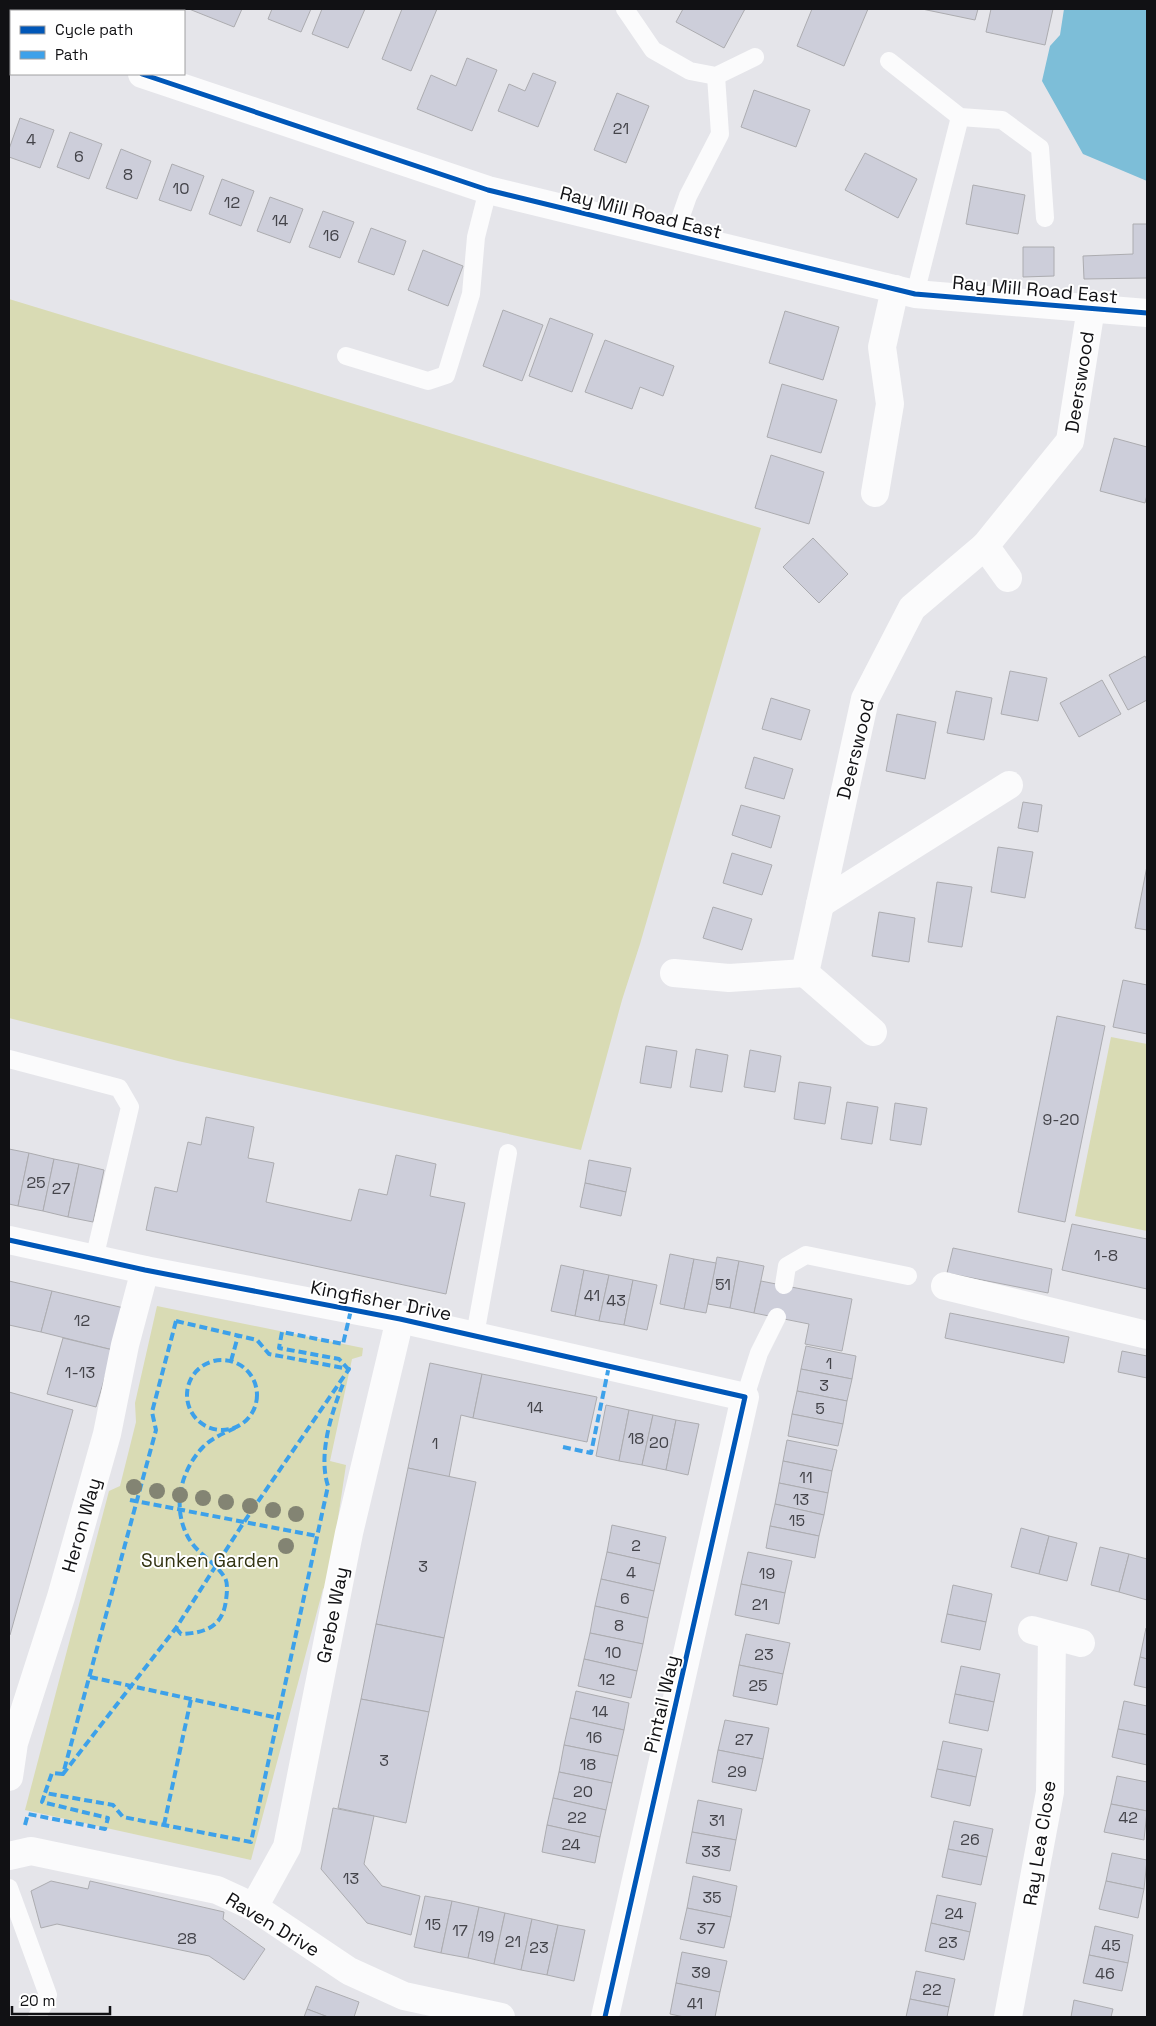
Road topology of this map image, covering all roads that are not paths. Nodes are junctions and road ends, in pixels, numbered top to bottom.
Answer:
1 (625, 9) edge
2 (755, 57) dead end
3 (889, 61) dead end
4 (145, 75) edge
5 (716, 76) junction
6 (960, 118) junction
7 (488, 190) junction
8 (1045, 218) dead end
9 (674, 236) junction
10 (905, 292) junction
11 (1092, 308) junction
12 (1147, 313) edge
13 (346, 356) dead end
14 (876, 493) dead end
15 (986, 546) junction
16 (1008, 578) dead end
17 (1010, 785) dead end
18 (820, 904) junction
19 (674, 972) dead end
20 (805, 973) junction
21 (873, 1032) dead end
22 (9, 1059) edge
23 (508, 1154) dead end
24 (9, 1240) edge
25 (94, 1259) junction
26 (146, 1270) junction
27 (908, 1276) dead end
28 (784, 1285) dead end
29 (945, 1286) dead end
30 (777, 1317) dead end
31 (400, 1318) junction
32 (475, 1335) junction
33 (1147, 1335) edge
34 (745, 1397) junction
35 (1081, 1643) dead end
36 (9, 1777) edge
37 (9, 1856) edge
38 (9, 1888) edge
39 (254, 1907) junction
40 (38, 2017) edge
41 (501, 2017) edge
42 (605, 2017) edge
43 (1008, 2017) edge

1 - 5 lane
2 - 5 lane
3 - 6 lane
4 - 7 street, Ray Mill Road East
5 - 9 lane
6 - 8 lane
6 - 10 lane
7 - 9 street, Ray Mill Road East
7 - 13 lane
9 - 10 street, Ray Mill Road East
10 - 11 street, Ray Mill Road East
10 - 14 street
11 - 12 street, Ray Mill Road East
11 - 15 street, Deerswood
15 - 16 street
15 - 18 street, Deerswood
17 - 18 street
18 - 20 street, Deerswood
19 - 20 street
20 - 21 street
22 - 25 lane
23 - 32 lane
24 - 25 street, Kingfisher Drive
25 - 26 street, Kingfisher Drive
26 - 31 street, Kingfisher Drive
26 - 36 street, Heron Way
27 - 28 lane
29 - 33 street
30 - 34 lane
31 - 32 street, Kingfisher Drive
31 - 39 street, Grebe Way
32 - 34 street, Kingfisher Drive
34 - 42 street, Pintail Way
35 - 43 street, Ray Lea Close
37 - 39 street, Raven Drive
38 - 40 lane
39 - 41 street, Raven Drive

